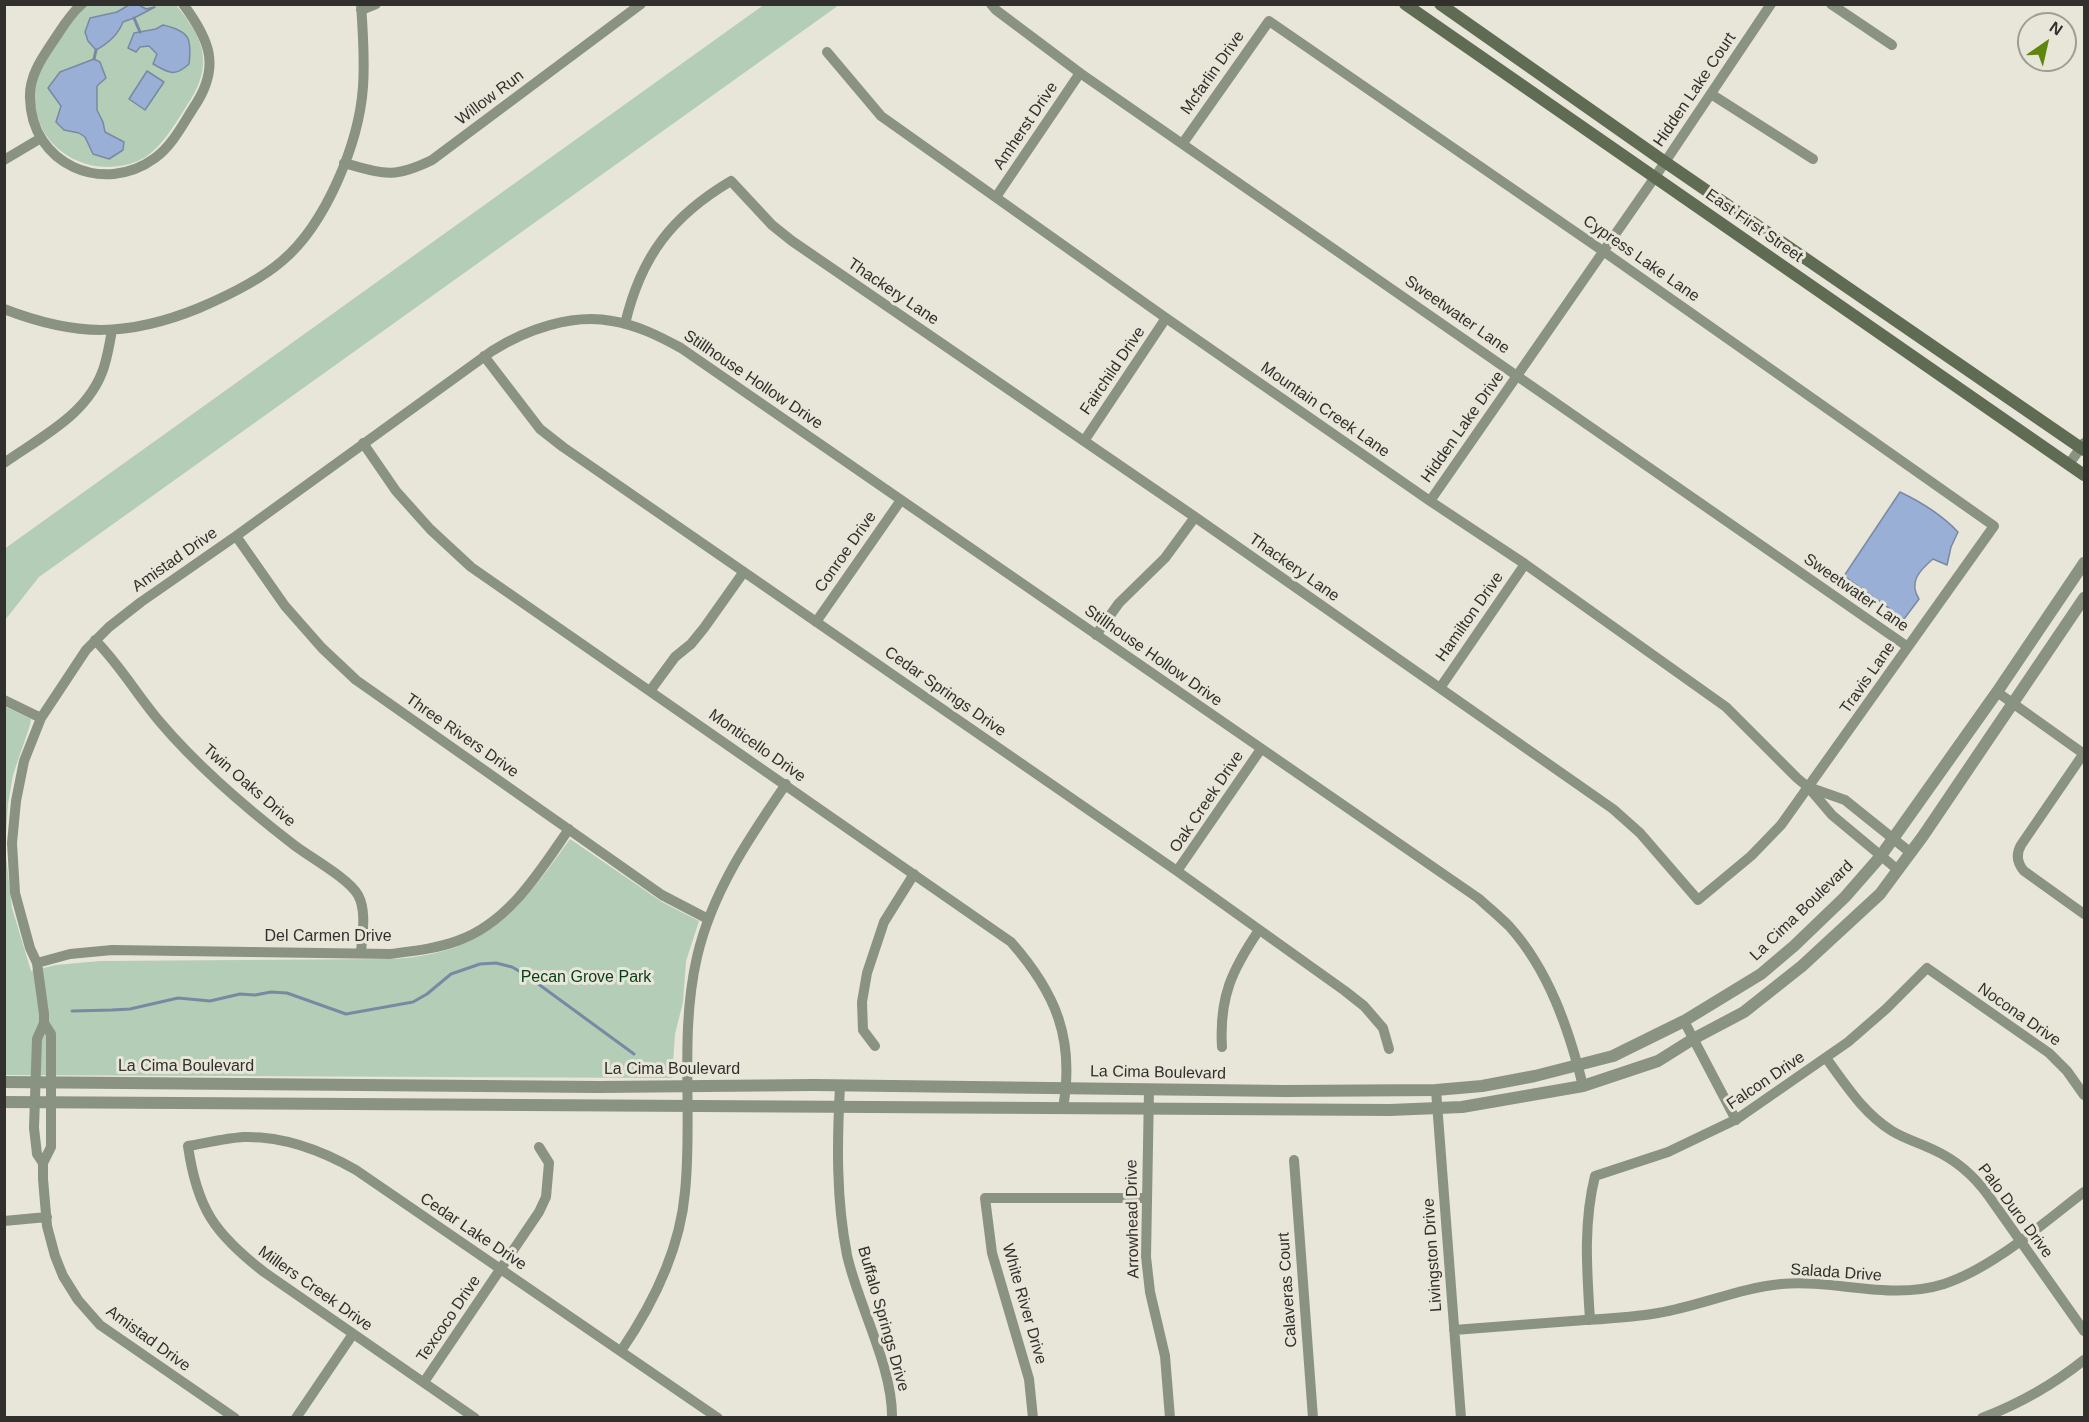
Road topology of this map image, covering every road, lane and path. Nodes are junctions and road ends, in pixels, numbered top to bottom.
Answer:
1 (82, 4) edge
2 (183, 4) edge
3 (376, 4) edge
4 (641, 4) edge
5 (991, 4) edge
6 (1405, 4) edge
7 (1440, 4) edge
8 (1771, 4) edge
9 (1831, 4) edge
10 (361, 7) edge
11 (1269, 21) joint
12 (1892, 45) dead end
13 (827, 52) dead end
14 (1080, 73) junction
15 (1711, 94) junction
16 (41, 138) junction
17 (1183, 143) junction
18 (1813, 159) dead end
19 (4, 160) edge
20 (1665, 162) junction
21 (344, 163) junction
22 (1655, 177) junction
23 (996, 196) junction
24 (1603, 251) junction
25 (4, 309) edge
26 (1166, 318) junction
27 (625, 324) junction
28 (112, 330) junction
29 (484, 356) junction
30 (1517, 376) junction
31 (1084, 441) junction
32 (363, 443) junction
33 (2084, 447) edge
34 (4, 463) edge
35 (2069, 464) junction
36 (2085, 475) edge
37 (901, 500) junction
38 (1430, 501) junction
39 (1195, 517) junction
40 (1994, 526) joint
41 (236, 536) junction
42 (2085, 563) edge
43 (1525, 564) junction
44 (743, 573) junction
45 (2085, 598) edge
46 (816, 622) junction
47 (1096, 635) junction
48 (95, 639) junction
49 (1908, 647) junction
50 (1440, 687) junction
51 (650, 691) junction
52 (1997, 693) junction
53 (4, 700) edge
54 (2012, 703) junction
55 (41, 718) junction
56 (1261, 749) junction
57 (2084, 754) edge
58 (786, 784) junction
59 (1809, 788) junction
60 (569, 829) junction
61 (1893, 839) junction
62 (1911, 853) junction
63 (1880, 857) junction
64 (1898, 870) junction
65 (1177, 871) junction
66 (914, 874) junction
67 (2085, 914) edge
68 (708, 919) junction
69 (1259, 930) junction
70 (361, 954) junction
71 (37, 963) junction
72 (1927, 968) joint
73 (1684, 1021) junction
74 (44, 1023) junction
75 (1694, 1039) junction
76 (875, 1046) dead end
77 (1222, 1047) dead end
78 (1389, 1049) dead end
79 (1826, 1058) junction
80 (1578, 1065) junction
81 (4, 1082) edge
82 (36, 1082) junction
83 (51, 1083) junction
84 (686, 1086) junction
85 (840, 1086) junction
86 (1583, 1086) junction
87 (1066, 1089) junction
88 (1149, 1090) junction
89 (1436, 1090) junction
90 (2085, 1095) edge
91 (4, 1102) edge
92 (35, 1102) junction
93 (51, 1102) junction
94 (688, 1106) junction
95 (839, 1107) junction
96 (1063, 1108) junction
97 (1149, 1108) junction
98 (1438, 1108) junction
99 (1736, 1120) junction
100 (188, 1146) joint
101 (539, 1147) dead end
102 (1294, 1160) dead end
103 (43, 1163) junction
104 (2085, 1192) edge
105 (1147, 1198) junction
106 (46, 1216) junction
107 (4, 1221) edge
108 (2020, 1240) junction
109 (501, 1269) junction
110 (1590, 1320) junction
111 (1454, 1330) junction
112 (2085, 1331) edge
113 (353, 1334) junction
114 (621, 1351) junction
115 (2085, 1360) edge
116 (424, 1382) junction
117 (1984, 1417) edge
118 (235, 1418) edge
119 (296, 1418) edge
120 (475, 1418) edge
121 (718, 1418) edge
122 (892, 1418) edge
123 (1033, 1418) edge
124 (1170, 1418) edge
125 (1312, 1418) edge
126 (1461, 1418) edge

1 - 16 street
2 - 16 street
3 - 10 street
4 - 21 street, Willow Run
5 - 14 street, Sweetwater Lane
6 - 22 main road, East First Street
7 - 20 main road, East First Street
8 - 15 street, Hidden Lake Court
9 - 12 street
10 - 21 street
11 - 17 street, Mcfarlin Drive
11 - 24 street, Cypress Lake Lane
13 - 23 street, Mountain Creek Lane
14 - 17 street, Sweetwater Lane
14 - 23 street, Amherst Drive
15 - 18 street
15 - 20 street, Hidden Lake Court
16 - 19 street
17 - 30 street, Sweetwater Lane
20 - 22 street, Hidden Lake Drive
20 - 33 main road, East First Street
21 - 28 street
22 - 24 street, Hidden Lake Drive
22 - 35 main road, East First Street
23 - 26 street, Mountain Creek Lane
24 - 30 street, Hidden Lake Drive
24 - 40 street, Cypress Lake Lane
25 - 28 street
26 - 31 street, Fairchild Drive
26 - 38 street, Mountain Creek Lane
27 - 29 street, Amistad Drive
27 - 31 street, Thackery Lane
27 - 37 street, Stillhouse Hollow Drive
28 - 34 street
29 - 32 street, Amistad Drive
29 - 44 street, Cedar Springs Drive
30 - 38 street, Hidden Lake Drive
30 - 49 street, Sweetwater Lane
31 - 39 street, Thackery Lane
32 - 41 street, Amistad Drive
32 - 51 street, Monticello Drive
33 - 35 street
35 - 36 main road, East First Street
37 - 46 street, Conroe Drive
37 - 47 street, Stillhouse Hollow Drive
38 - 43 street, Mountain Creek Lane
39 - 47 street
39 - 50 street, Thackery Lane
40 - 49 street, Travis Lane
41 - 48 street, Amistad Drive
41 - 60 street, Three Rivers Drive
42 - 52 street, La Cima Boulevard
43 - 50 street, Hamilton Drive
43 - 59 street, Mountain Creek Lane
44 - 46 street, Cedar Springs Drive
44 - 51 street
45 - 54 street
46 - 65 street, Cedar Springs Drive
47 - 56 street, Stillhouse Hollow Drive
48 - 55 street, Amistad Drive
48 - 70 street, Twin Oaks Drive
49 - 59 street, Travis Lane
50 - 59 street, Thackery Lane
51 - 58 street, Monticello Drive
52 - 54 street
52 - 61 street, La Cima Boulevard
53 - 55 street
54 - 57 street
54 - 62 street
55 - 71 street, Amistad Drive
56 - 65 street, Oak Creek Drive
56 - 80 street, Stillhouse Hollow Drive
57 - 67 street
58 - 66 street, Monticello Drive
58 - 68 street
59 - 61 street, Mountain Creek Lane
59 - 63 street, Mountain Creek Lane
60 - 68 street, Three Rivers Drive
60 - 70 street, Del Carmen Drive
61 - 62 street, Mountain Creek Lane
61 - 63 street, La Cima Boulevard
62 - 64 street
63 - 64 street, Mountain Creek Lane
63 - 73 street, La Cima Boulevard
64 - 75 street
65 - 69 street, Cedar Springs Drive
66 - 76 street
66 - 87 street, Monticello Drive
68 - 84 street
69 - 77 street
69 - 78 street, Cedar Springs Drive
70 - 71 street, Del Carmen Drive
71 - 74 street, Amistad Drive
72 - 79 street, Falcon Drive
72 - 90 street, Nocona Drive
73 - 75 street
73 - 80 street, La Cima Boulevard
74 - 82 street, Amistad Drive
74 - 83 street, Amistad Drive
75 - 86 street
75 - 99 street
79 - 99 street, Falcon Drive
79 - 108 street, Palo Duro Drive
80 - 86 street, Stillhouse Hollow Drive
80 - 89 street, La Cima Boulevard
81 - 82 street, La Cima Boulevard
82 - 83 street, La Cima Boulevard
82 - 92 street, Amistad Drive
83 - 84 street, La Cima Boulevard
83 - 93 street, Amistad Drive
84 - 85 street, La Cima Boulevard
84 - 94 street
85 - 87 street, La Cima Boulevard
85 - 95 street, Buffalo Springs Drive
86 - 98 street
87 - 88 street, La Cima Boulevard
87 - 96 street, Monticello Drive
88 - 89 street, La Cima Boulevard
88 - 97 street, Arrowhead Drive
89 - 98 street, Livingston Drive
91 - 92 street
92 - 93 street
92 - 103 street, Amistad Drive
93 - 94 street
93 - 103 street, Amistad Drive
94 - 95 street
94 - 114 street
95 - 96 street
95 - 122 street, Buffalo Springs Drive
96 - 97 street
97 - 98 street
97 - 105 street, Arrowhead Drive
98 - 111 street, Livingston Drive
99 - 110 street, Falcon Drive
100 - 109 street, Cedar Lake Drive
100 - 113 street, Millers Creek Drive
101 - 109 street, Texcoco Drive
102 - 125 street, Calaveras Court
103 - 106 street, Amistad Drive
104 - 108 street, Salada Drive
105 - 123 street, White River Drive
105 - 124 street, Arrowhead Drive
106 - 107 street
106 - 118 street, Amistad Drive
108 - 110 street, Salada Drive
108 - 112 street, Palo Duro Drive
109 - 114 street, Cedar Lake Drive
109 - 116 street, Texcoco Drive
110 - 111 street, Salada Drive
111 - 126 street, Livingston Drive
113 - 116 street, Millers Creek Drive
113 - 119 street
114 - 121 street, Cedar Lake Drive
115 - 117 street
116 - 120 street, Millers Creek Drive

